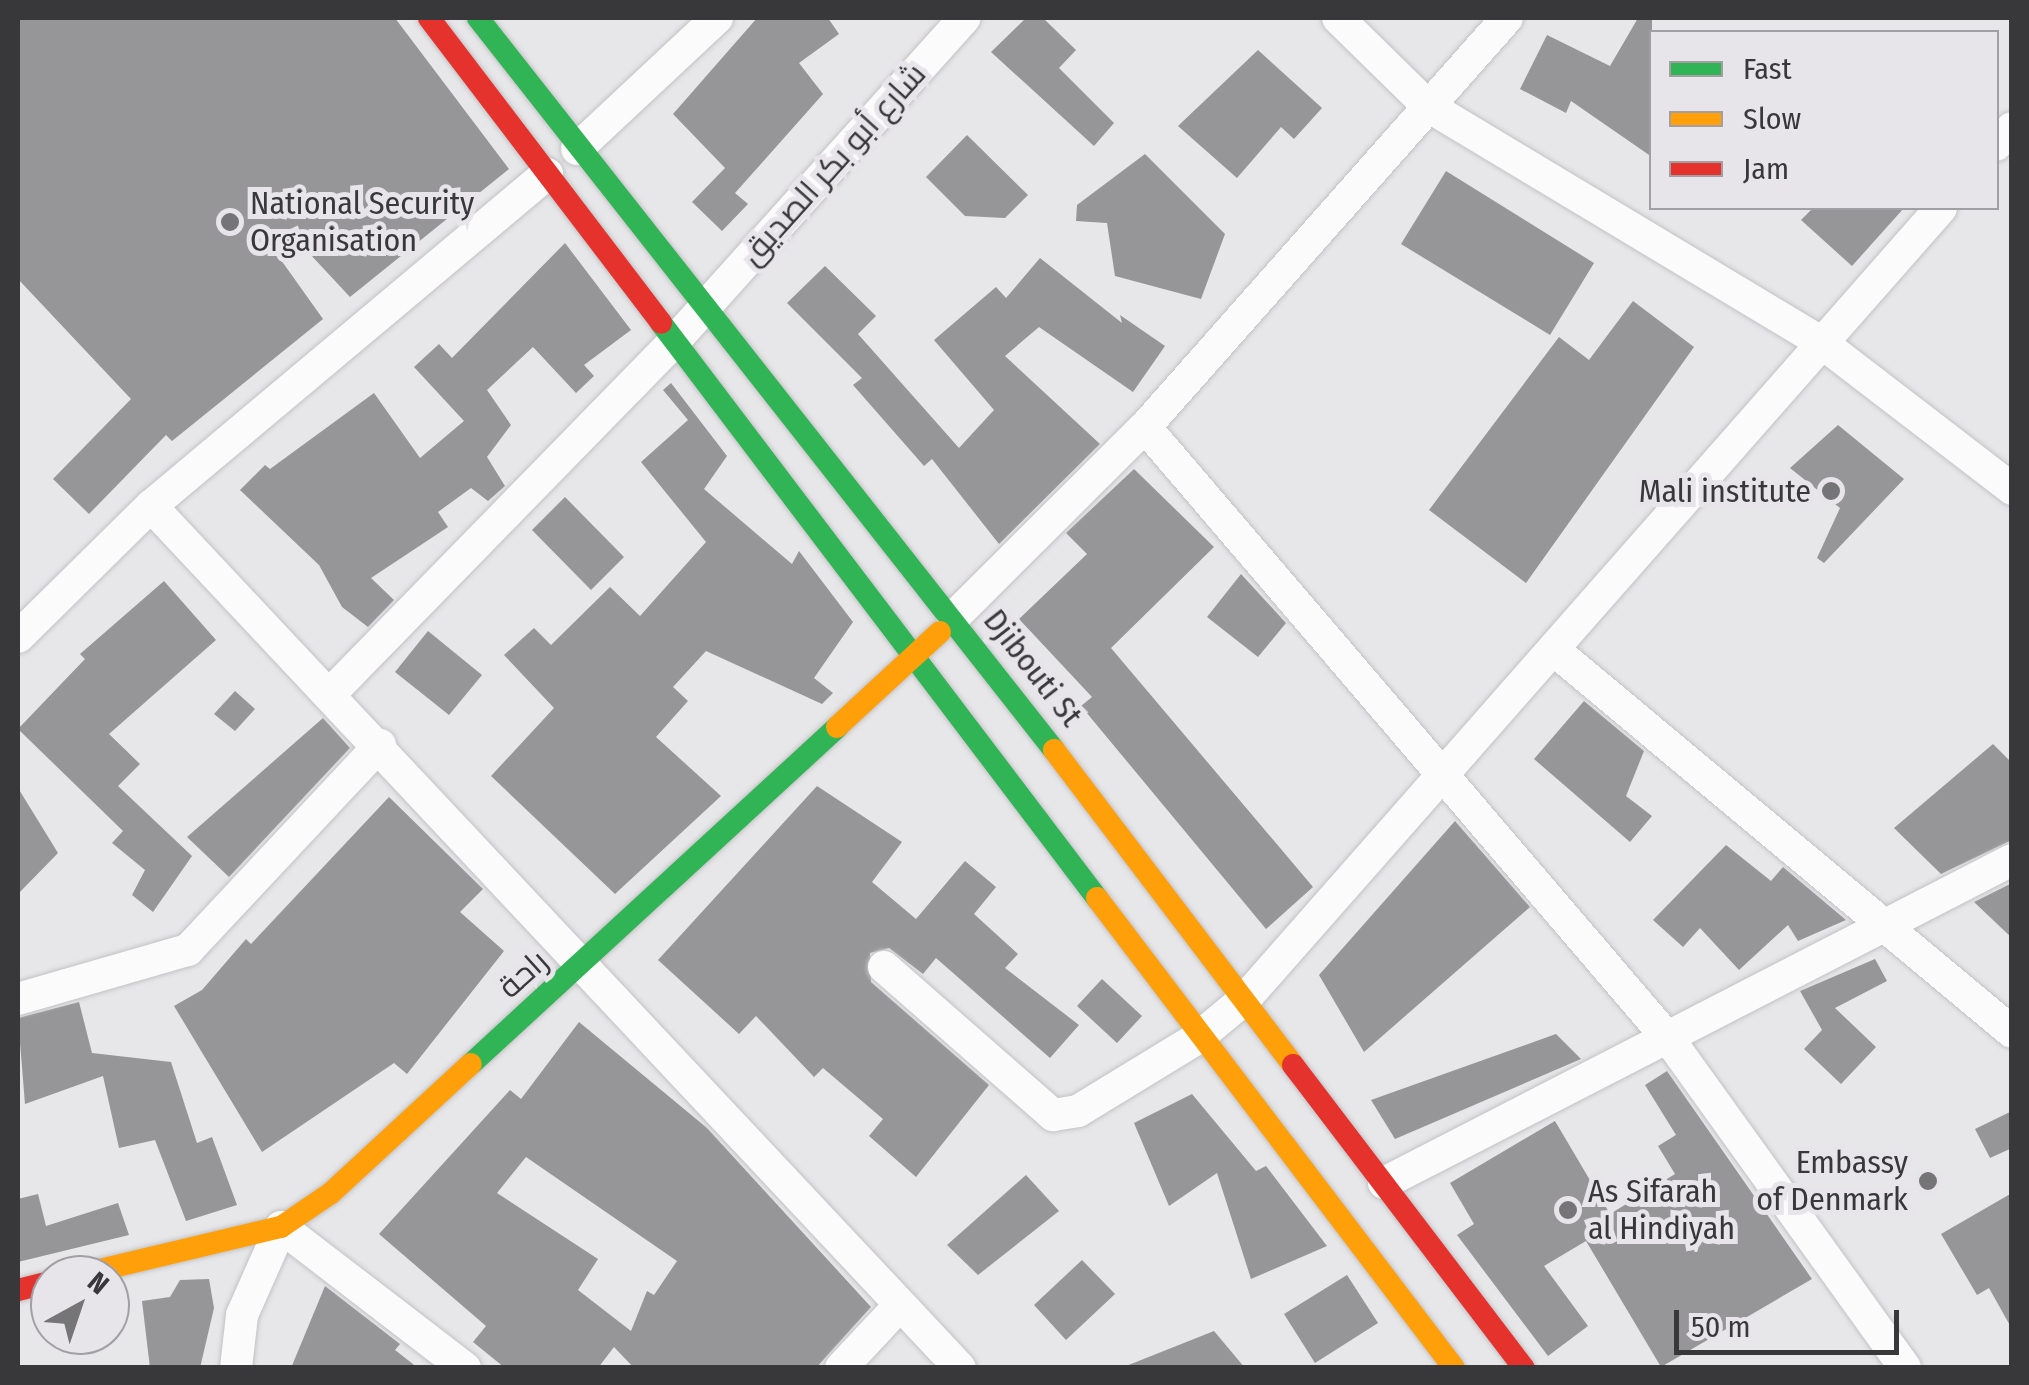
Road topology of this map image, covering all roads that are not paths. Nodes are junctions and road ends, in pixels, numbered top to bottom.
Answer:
1 (429, 18) edge
2 (478, 18) edge
3 (717, 18) edge
4 (965, 18) edge
5 (1338, 18) edge
6 (1507, 18) edge
7 (1428, 106) junction
8 (578, 150) junction
9 (547, 174) junction
10 (1939, 210) edge
11 (700, 310) junction
12 (672, 344) junction
13 (1822, 344) junction
14 (1145, 427) junction
15 (2012, 489) edge
16 (151, 506) junction
17 (953, 618) junction
18 (18, 637) edge
19 (1554, 650) junction
20 (918, 654) junction
21 (332, 692) junction
22 (380, 745) junction
23 (1446, 772) junction
24 (2012, 860) edge
25 (1884, 932) junction
26 (581, 965) junction
27 (884, 967) dead end
28 (1246, 998) junction
29 (18, 999) edge
30 (2012, 1032) edge
31 (1199, 1038) junction
32 (1671, 1042) junction
33 (1384, 1182) junction
34 (281, 1227) junction
35 (130, 1263) edge
36 (899, 1306) junction
37 (236, 1368) edge
38 (466, 1368) edge
39 (841, 1368) edge
40 (960, 1368) edge
41 (1454, 1368) edge
42 (1524, 1368) edge
43 (1905, 1368) edge

1 - 9 street
2 - 8 street, Djibouti St
3 - 8 street
4 - 11 street, شارع أبو بكر الصديق
5 - 7 street
6 - 7 street
7 - 13 street
7 - 14 street
8 - 11 street, Djibouti St
9 - 12 street
9 - 16 street
10 - 13 street
11 - 12 street, شارع أبو بكر الصديق
11 - 17 street, Djibouti St
12 - 20 street
12 - 21 street, شارع أبو بكر الصديق
13 - 15 street
13 - 19 street
14 - 17 street
14 - 23 street
16 - 18 street
16 - 21 street
17 - 20 street, راحة
17 - 28 street, Djibouti St
19 - 23 street
19 - 25 street
20 - 26 street, راحة
20 - 31 street
21 - 22 street
22 - 26 street
22 - 29 street
23 - 28 street
23 - 32 street
24 - 25 street
25 - 30 street
25 - 32 street
26 - 34 street, راحة
26 - 36 street
27 - 31 street
28 - 31 street
28 - 33 street, Djibouti St
31 - 41 street
32 - 33 street
32 - 43 street
33 - 42 street, Djibouti St
34 - 35 street, راحة
34 - 37 street
34 - 38 street
36 - 39 street
36 - 40 street

